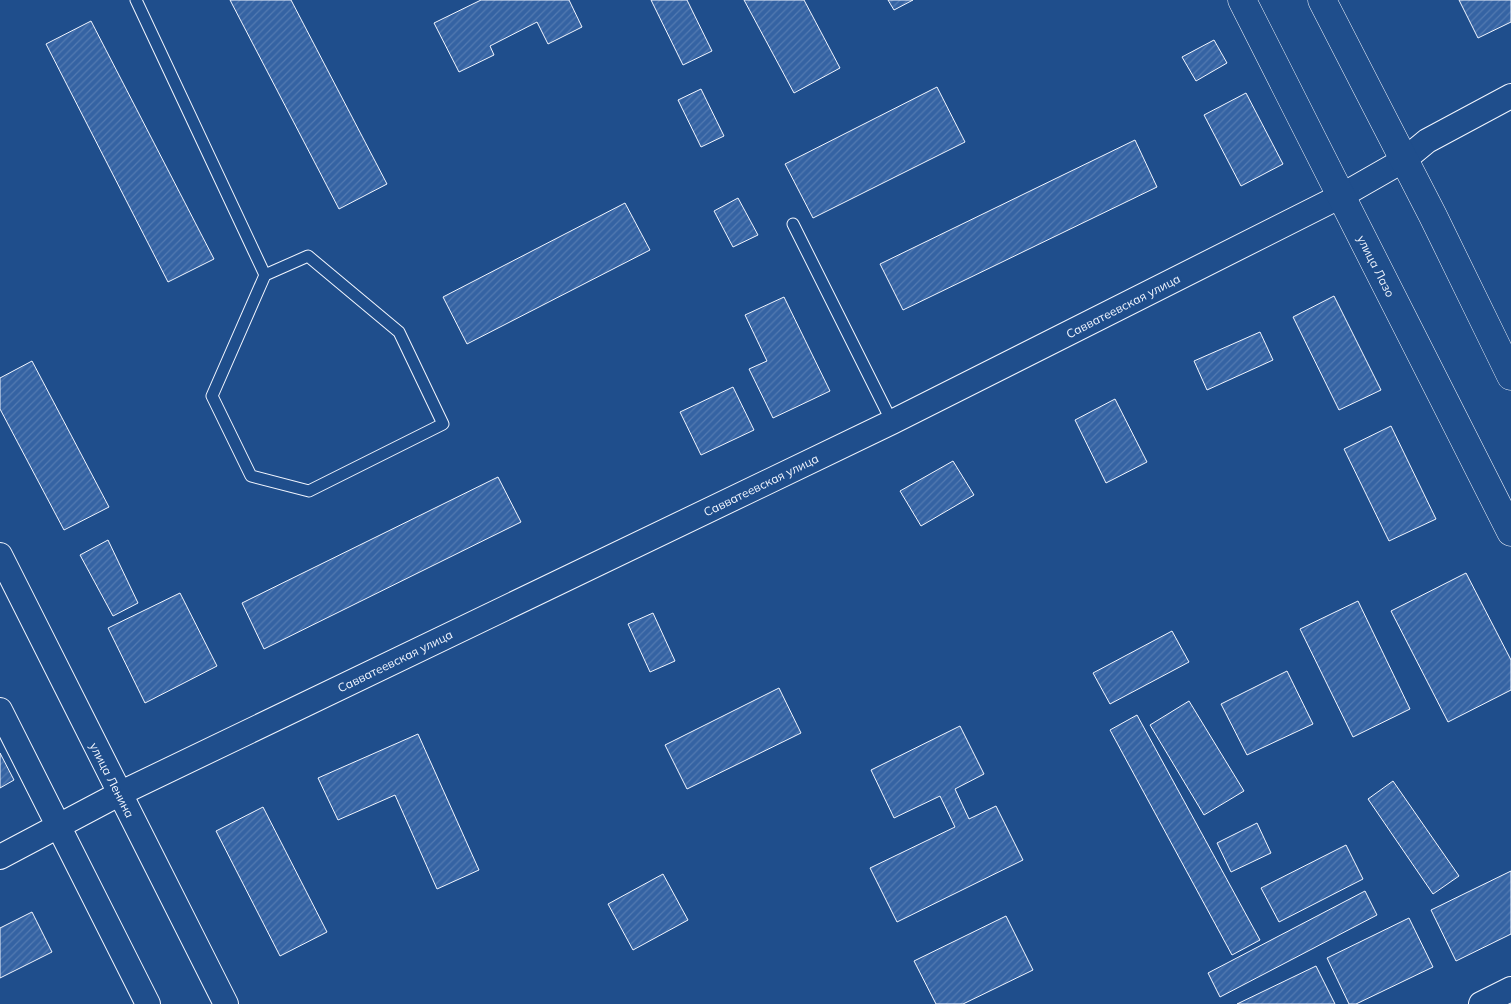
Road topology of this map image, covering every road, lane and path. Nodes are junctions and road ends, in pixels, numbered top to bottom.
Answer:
1 (136, 0) edge
2 (1242, 0) edge
3 (1322, 0) edge
4 (1511, 96) edge
5 (1404, 160) junction
6 (1341, 196) junction
7 (793, 224) dead end
8 (265, 275) junction
9 (1511, 376) edge
10 (892, 422) junction
11 (1511, 532) edge
12 (0, 555) edge
13 (0, 710) edge
14 (119, 794) junction
15 (57, 826) junction
16 (0, 857) edge
17 (1511, 989) edge
18 (148, 1004) edge
19 (226, 1004) edge
20 (1481, 1004) edge

1 - 8 lane
2 - 6 street, улица Лазо
3 - 5 street
4 - 5 street, Савватеевская улица
5 - 6 street, Савватеевская улица
5 - 9 street
6 - 10 street, Савватеевская улица
6 - 11 street, улица Лазо
7 - 10 lane
8 - 8 lane
10 - 14 street, Савватеевская улица
12 - 14 street, улица Ленина
13 - 15 street
14 - 15 street, Савватеевская улица
14 - 19 street, улица Ленина
15 - 16 street, Савватеевская улица
15 - 18 street
17 - 20 street

